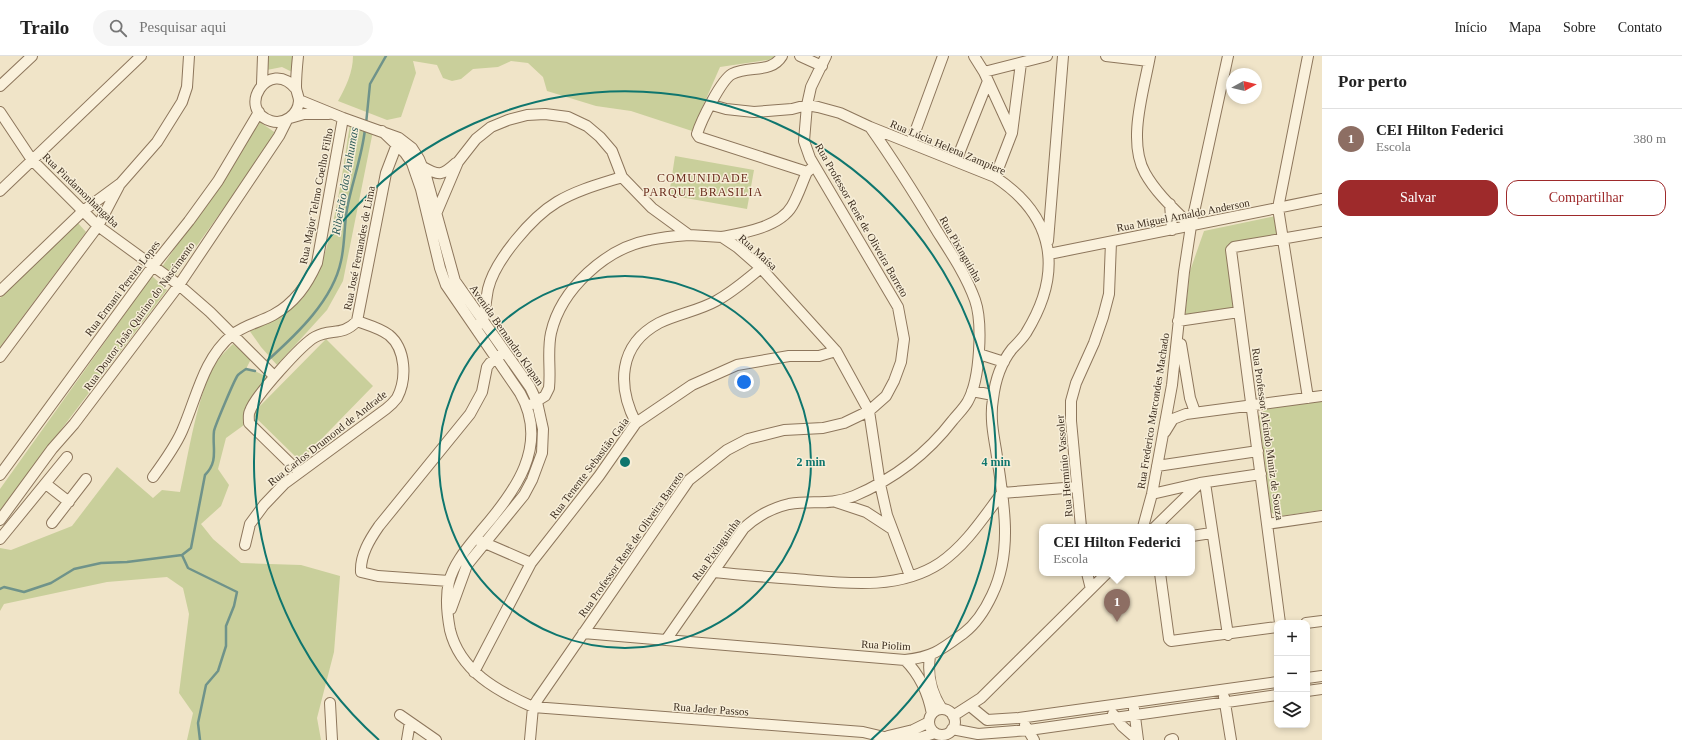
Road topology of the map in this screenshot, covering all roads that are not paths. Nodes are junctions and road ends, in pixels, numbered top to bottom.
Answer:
1 (32, 56) edge
2 (141, 56) edge
3 (189, 56) edge
4 (263, 56) edge
5 (298, 56) edge
6 (782, 56) edge
7 (800, 56) edge
8 (943, 56) edge
9 (974, 56) edge
10 (1047, 56) edge
11 (1063, 56) edge
12 (1106, 56) edge
13 (1228, 56) edge
14 (1308, 56) edge
15 (1150, 58) edge
16 (824, 61) edge
17 (1021, 63) junction
18 (986, 76) junction
19 (262, 84) junction
20 (0, 86) edge
21 (296, 89) junction
22 (299, 100) junction
23 (712, 105) junction
24 (807, 105) junction
25 (0, 112) edge
26 (259, 112) junction
27 (343, 118) junction
28 (289, 119) junction
29 (870, 127) junction
30 (1012, 133) junction
31 (397, 141) junction
32 (911, 143) junction
33 (408, 158) junction
34 (32, 160) junction
35 (956, 161) junction
36 (458, 162) junction
37 (389, 164) junction
38 (423, 167) junction
39 (811, 169) junction
40 (622, 177) junction
41 (995, 178) junction
42 (121, 183) junction
43 (0, 191) edge
44 (1322, 199) edge
45 (1170, 204) junction
46 (1278, 208) junction
47 (83, 211) junction
48 (432, 215) junction
49 (98, 226) junction
50 (1191, 226) junction
51 (1172, 230) junction
52 (1322, 232) edge
53 (689, 235) junction
54 (722, 237) junction
55 (1284, 238) junction
56 (1111, 242) junction
57 (1048, 251) junction
58 (153, 266) junction
59 (760, 268) junction
60 (179, 285) junction
61 (488, 289) junction
62 (0, 291) edge
63 (469, 310) junction
64 (1239, 312) junction
65 (357, 321) junction
66 (1179, 324) junction
67 (479, 325) junction
68 (232, 335) junction
69 (836, 351) junction
70 (979, 354) junction
71 (501, 355) junction
72 (0, 357) edge
73 (1004, 362) junction
74 (274, 376) junction
75 (996, 380) joint
76 (972, 391) junction
77 (993, 395) junction
78 (1322, 396) edge
79 (1308, 398) junction
80 (538, 402) junction
81 (1252, 405) junction
82 (527, 406) junction
83 (869, 411) junction
84 (1195, 412) junction
85 (636, 423) junction
86 (1163, 436) junction
87 (1258, 451) junction
88 (67, 457) dead end
89 (1157, 466) junction
90 (300, 472) junction
91 (1261, 474) junction
92 (0, 475) edge
93 (153, 477) dead end
94 (86, 479) dead end
95 (1202, 483) junction
96 (46, 484) junction
97 (880, 484) junction
98 (1077, 487) junction
99 (1002, 492) junction
100 (1152, 494) junction
101 (69, 502) junction
102 (836, 502) junction
103 (1322, 516) edge
104 (0, 520) edge
105 (52, 524) dead end
106 (1081, 524) edge
107 (1144, 524) edge
108 (1158, 524) edge
109 (1267, 524) junction
110 (892, 529) junction
111 (1211, 533) junction
112 (1195, 536) edge
113 (474, 538) junction
114 (0, 539) edge
115 (245, 544) dead end
116 (484, 544) junction
117 (532, 563) junction
118 (714, 572) junction
119 (910, 576) junction
120 (1088, 576) edge
121 (1104, 576) edge
122 (1160, 576) edge
123 (449, 581) junction
124 (1091, 588) junction
125 (1280, 620) edge
126 (1322, 621) edge
127 (1310, 622) edge
128 (449, 623) junction
129 (1274, 627) edge
130 (583, 633) junction
131 (1228, 635) junction
132 (666, 640) junction
133 (930, 656) junction
134 (905, 660) junction
135 (474, 672) junction
136 (1322, 676) edge
137 (1310, 678) edge
138 (1274, 682) edge
139 (1223, 689) junction
140 (1322, 689) edge
141 (1310, 691) edge
142 (1274, 695) edge
143 (1133, 701) junction
144 (1225, 702) junction
145 (330, 703) dead end
146 (1110, 705) junction
147 (533, 708) junction
148 (971, 708) junction
149 (942, 709) junction
150 (400, 715) dead end
151 (1135, 715) junction
152 (1114, 717) junction
153 (930, 718) junction
154 (1019, 718) junction
155 (987, 720) junction
156 (410, 722) junction
157 (953, 725) junction
158 (1029, 730) junction
159 (935, 732) junction
160 (983, 734) junction
161 (862, 736) edge
162 (898, 739) edge
163 (332, 740) edge
164 (407, 740) edge
165 (436, 740) edge
166 (530, 740) edge
167 (961, 740) edge
168 (1034, 740) edge
169 (1138, 740) edge
170 (1231, 740) edge

1 - 20 street
2 - 34 street
3 - 42 street
4 - 19 street
5 - 21 street
6 - 23 street
7 - 16 street
8 - 32 street
9 - 18 street
10 - 17 street
11 - 57 street
12 - 15 street
13 - 50 street, Rua Frederico Marcondes Machado
14 - 46 street
15 - 45 street
16 - 24 street, Rua Professor Renê de Oliveira Barreto
17 - 18 street
17 - 30 street
18 - 30 street
18 - 35 street
19 - 21 street
19 - 26 street
21 - 22 street
22 - 27 street, Avenida Bernandro Klapan
22 - 28 street
23 - 24 street
23 - 39 street
24 - 29 street, Rua Lúcia Helena Zampiere
24 - 39 street, Rua Professor Renê de Oliveira Barreto
25 - 34 street, Rua Pindamonhangaba
26 - 28 street
26 - 58 street, Rua Ermani Pereira Lopes
27 - 28 street, Avenida Bernandro Klapan
27 - 31 street, Avenida Bernandro Klapan
27 - 68 street, Rua Major Telmo Coelho Filho
28 - 60 street, Rua Doutor João Quirino do Nascimento
29 - 32 street, Rua Lúcia Helena Zampiere
29 - 70 street, Rua Pixinguinha
30 - 41 street
31 - 33 street, Avenida Bernandro Klapan
31 - 37 street, Rua José Fernandes de Lima
31 - 38 street, Avenida Bernandro Klapan
32 - 35 street, Rua Lúcia Helena Zampiere
33 - 37 street
33 - 48 street, Avenida Bernandro Klapan
34 - 43 street
34 - 47 street, Rua Pindamonhangaba
35 - 41 street, Rua Lúcia Helena Zampiere
36 - 38 street
36 - 40 street
36 - 48 street
37 - 65 street, Rua José Fernandes de Lima
38 - 48 street, Avenida Bernandro Klapan
39 - 54 street
39 - 83 street, Rua Professor Renê de Oliveira Barreto
40 - 53 street
40 - 61 street
41 - 57 street, Rua Lúcia Helena Zampiere
42 - 47 street
42 - 49 street
44 - 46 street, Rua Miguel Arnaldo Anderson
45 - 50 street
45 - 51 street
46 - 50 street, Rua Miguel Arnaldo Anderson
46 - 55 street
47 - 49 street, Rua Pindamonhangaba
47 - 62 street
48 - 63 street, Avenida Bernandro Klapan
49 - 58 street, Rua Pindamonhangaba
49 - 72 street
50 - 51 street, Rua Miguel Arnaldo Anderson
50 - 66 street, Rua Frederico Marcondes Machado
51 - 56 street, Rua Miguel Arnaldo Anderson
52 - 55 street
53 - 54 street, Rua Maísa
53 - 80 street, Rua Maísa
54 - 59 street, Rua Maísa
55 - 64 street, Rua Professor Alcindo Muniz de Souza
55 - 79 street
56 - 57 street, Rua Miguel Arnaldo Anderson
56 - 98 street, Rua Hermínio Vassoler
57 - 73 street, Rua Lúcia Helena Zampiere
58 - 60 street, Rua Pindamonhangaba
58 - 92 street, Rua Ermani Pereira Lopes
59 - 69 street, Rua Maísa
59 - 85 street
60 - 68 street, Rua Pindamonhangaba
60 - 104 street, Rua Doutor João Quirino do Nascimento
61 - 63 street
61 - 67 street
63 - 67 street, Avenida Bernandro Klapan
64 - 66 street
64 - 81 street, Rua Professor Alcindo Muniz de Souza
65 - 74 street, Rua José Fernandes de Lima
65 - 90 street, Rua Carlos Drumond de Andrade
66 - 84 street
66 - 86 street, Rua Frederico Marcondes Machado
67 - 71 street, Avenida Bernandro Klapan
68 - 74 street, Rua Pindamonhangaba
68 - 93 street, Rua Major Telmo Coelho Filho
69 - 83 street, Rua Maísa
69 - 85 street, Rua Tenente Sebastião Gaia
70 - 73 street
70 - 76 street, Rua Pixinguinha
71 - 80 street, Avenida Bernandro Klapan
71 - 82 street, Avenida Bernandro Klapan
71 - 123 street
73 - 75 street, Rua Lúcia Helena Zampiere
74 - 90 street, Rua José Fernandes de Lima
75 - 77 street, Rua Piolim
76 - 77 street
76 - 97 street, Rua Pixinguinha
77 - 99 street, Rua Piolim
78 - 79 street
79 - 81 street
80 - 82 street
80 - 116 street, Avenida Bernandro Klapan
81 - 84 street
81 - 87 street, Rua Professor Alcindo Muniz de Souza
82 - 113 street, Avenida Bernandro Klapan
83 - 97 street, Rua Maísa
83 - 130 street, Rua Professor Renê de Oliveira Barreto
84 - 86 street
85 - 117 street, Rua Tenente Sebastião Gaia
86 - 89 street, Rua Frederico Marcondes Machado
87 - 89 street
87 - 91 street, Rua Professor Alcindo Muniz de Souza
88 - 96 street
89 - 100 street, Rua Frederico Marcondes Machado
90 - 115 street, Rua Carlos Drumond de Andrade
91 - 95 street
91 - 109 street, Rua Professor Alcindo Muniz de Souza
94 - 101 street
95 - 100 street
95 - 108 street
95 - 111 street
96 - 101 street
96 - 114 street
97 - 102 street, Rua Pixinguinha
97 - 110 street, Rua Maísa
98 - 99 street
98 - 106 street, Rua Hermínio Vassoler
99 - 119 street
99 - 133 street, Rua Piolim
100 - 107 street, Rua Frederico Marcondes Machado
101 - 105 street
102 - 110 street
102 - 118 street, Rua Pixinguinha
103 - 109 street
109 - 125 street, Rua Professor Alcindo Muniz de Souza
110 - 119 street, Rua Maísa
111 - 112 street
111 - 131 street
113 - 116 street
113 - 123 street, Avenida Bernandro Klapan
116 - 117 street
116 - 128 street, Avenida Bernandro Klapan
117 - 135 street, Rua Tenente Sebastião Gaia
118 - 119 street
118 - 132 street, Rua Pixinguinha
120 - 124 street
121 - 124 street
122 - 131 street
123 - 128 street, Avenida Bernandro Klapan
124 - 148 street
126 - 127 street
128 - 135 street, Avenida Bernandro Klapan
129 - 131 street
130 - 132 street, Rua Piolim
130 - 147 street, Rua Professor Renê de Oliveira Barreto
132 - 134 street, Rua Piolim
133 - 134 street, Rua Piolim
133 - 149 street
134 - 153 street
135 - 147 street, Avenida Bernandro Klapan
136 - 137 street
138 - 139 street
139 - 143 street
139 - 144 street
140 - 141 street
142 - 144 street
143 - 146 street
143 - 151 street
144 - 151 street
144 - 170 street
145 - 163 street
146 - 152 street
146 - 154 street
147 - 161 street, Rua Jader Passos
147 - 166 street, Rua Professor Renê de Oliveira Barreto
148 - 155 street
148 - 157 street
149 - 153 street
149 - 157 street
150 - 156 street
151 - 152 street
151 - 169 street
152 - 158 street
152 - 169 street
153 - 159 street
153 - 162 street, Rua Jader Passos
154 - 155 street
154 - 158 street
155 - 160 street
156 - 164 street
156 - 165 street
157 - 159 street
157 - 160 street
157 - 167 street
158 - 160 street
158 - 168 street
159 - 162 street, Rua Jader Passos
161 - 162 street, Rua Jader Passos

